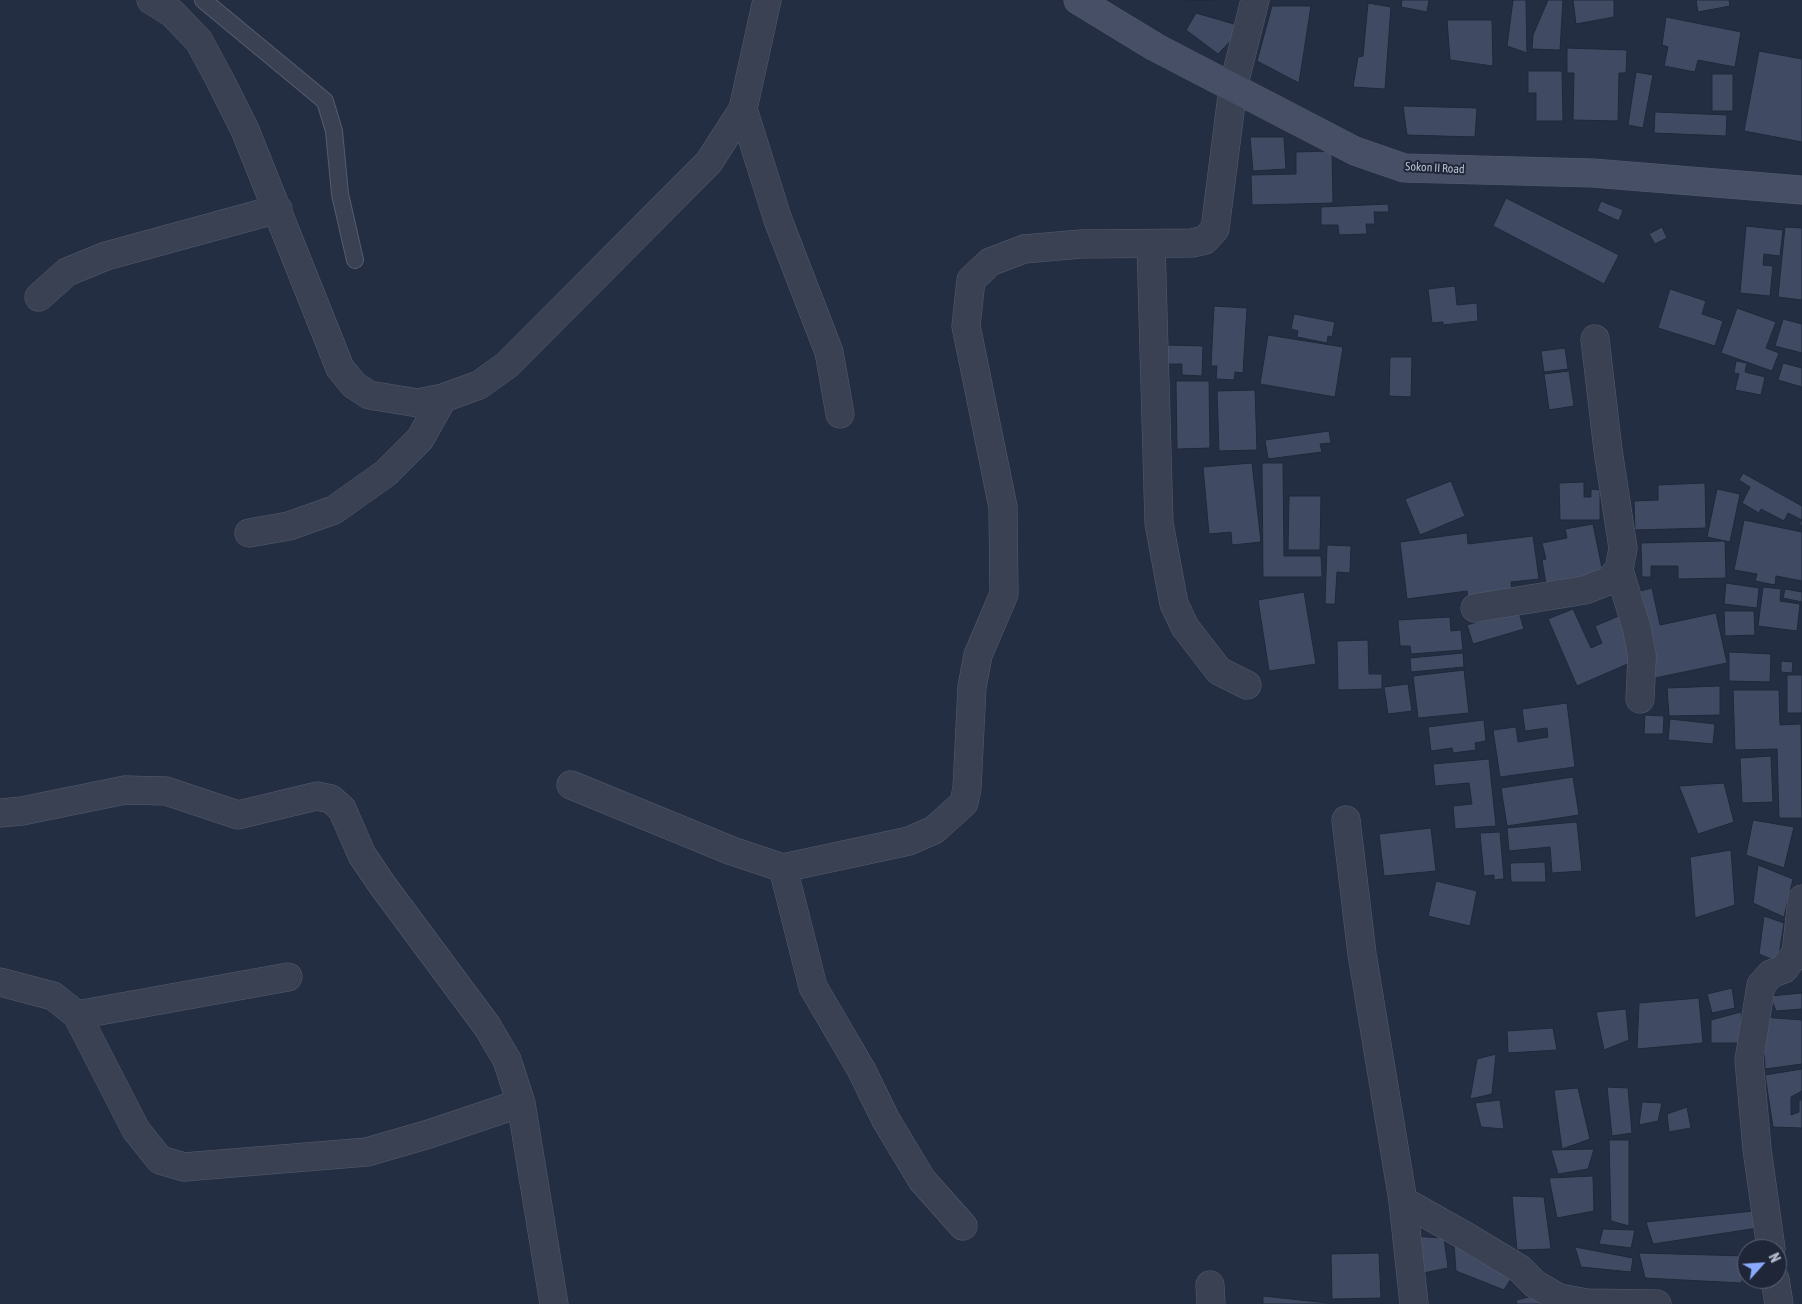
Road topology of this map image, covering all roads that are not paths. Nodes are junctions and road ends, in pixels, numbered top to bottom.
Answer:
1 (151, 0) edge
2 (203, 0) edge
3 (767, 0) edge
4 (1078, 0) edge
5 (1255, 0) edge
6 (1233, 88) junction
7 (743, 109) junction
8 (1802, 190) edge
9 (278, 209) junction
10 (1151, 244) junction
11 (355, 260) dead end
12 (39, 297) dead end
13 (1595, 339) dead end
14 (443, 398) junction
15 (840, 414) dead end
16 (249, 533) dead end
17 (1619, 570) junction
18 (1475, 608) dead end
19 (1247, 685) dead end
20 (1640, 699) dead end
21 (571, 785) dead end
22 (0, 813) edge
23 (1346, 820) dead end
24 (783, 868) junction
25 (1802, 900) edge
26 (288, 977) dead end
27 (0, 982) edge
28 (77, 1015) junction
29 (521, 1103) junction
30 (1403, 1201) junction
31 (963, 1226) dead end
32 (1769, 1239) edge
33 (1777, 1289) edge
34 (1559, 1301) edge
35 (554, 1304) edge
36 (1414, 1304) edge
37 (1657, 1304) edge
38 (1779, 1304) edge

1 - 9 street
2 - 11 lane
3 - 7 street
4 - 6 street, Sokon II Road
5 - 6 street
6 - 8 street, Sokon II Road
6 - 10 street
7 - 14 street
7 - 15 street
9 - 12 street
9 - 14 street
10 - 19 street
10 - 24 street
13 - 17 street
14 - 16 street
17 - 18 street
17 - 20 street
21 - 24 street
22 - 29 street
23 - 30 street
24 - 31 street
25 - 32 street
26 - 28 street
27 - 28 street
28 - 29 street
29 - 35 street
30 - 34 street
30 - 36 street
33 - 38 street
34 - 37 street

